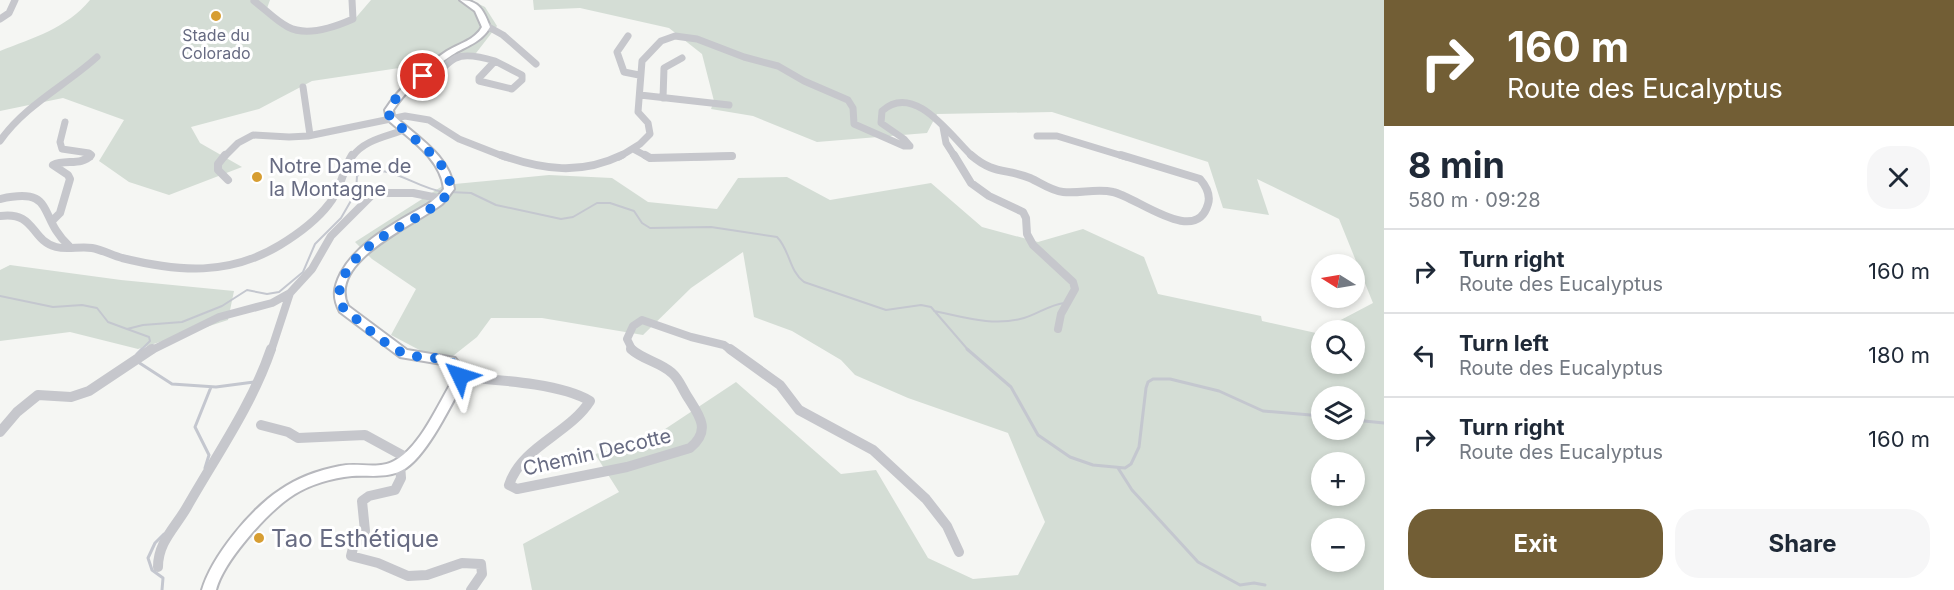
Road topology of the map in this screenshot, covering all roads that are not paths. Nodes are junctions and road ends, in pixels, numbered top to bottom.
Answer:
1 (15, 0) edge
2 (352, 0) edge
3 (464, 0) edge
4 (254, 1) edge
5 (0, 19) edge
6 (485, 26) junction
7 (628, 36) dead end
8 (97, 57) dead end
9 (682, 58) dead end
10 (496, 60) junction
11 (536, 64) dead end
12 (639, 75) junction
13 (423, 76) junction
14 (303, 87) dead end
15 (640, 95) junction
16 (663, 98) junction
17 (729, 105) dead end
18 (390, 117) junction
19 (65, 122) dead end
20 (942, 125) junction
21 (404, 130) junction
22 (310, 135) junction
23 (1037, 136) dead end
24 (0, 141) edge
25 (635, 150) junction
26 (732, 156) dead end
27 (228, 180) dead end
28 (446, 195) junction
29 (0, 199) edge
30 (0, 216) edge
31 (52, 221) junction
32 (69, 247) junction
33 (290, 293) junction
34 (1058, 329) dead end
35 (460, 376) junction
36 (261, 425) dead end
37 (0, 432) edge
38 (405, 462) junction
39 (959, 552) dead end
40 (158, 567) dead end
41 (209, 590) edge
42 (471, 590) edge

1 - 5 street
2 - 4 street
3 - 6 main road
6 - 11 street
6 - 13 main road
7 - 12 street
8 - 24 street
9 - 16 street
10 - 10 street
10 - 13 street
12 - 15 street
12 - 20 street
13 - 18 main road
14 - 22 street
15 - 16 street
15 - 25 street
16 - 17 street
18 - 21 main road
18 - 22 street
18 - 25 street
19 - 31 street
20 - 23 street
20 - 34 street
21 - 28 main road
21 - 32 street
22 - 27 street
25 - 26 street
28 - 33 street
28 - 35 main road
29 - 31 street
30 - 32 street
31 - 32 street
33 - 37 street
33 - 40 street
35 - 38 main road
35 - 39 street, Chemin Decotte
36 - 38 street
38 - 41 main road
38 - 42 street

